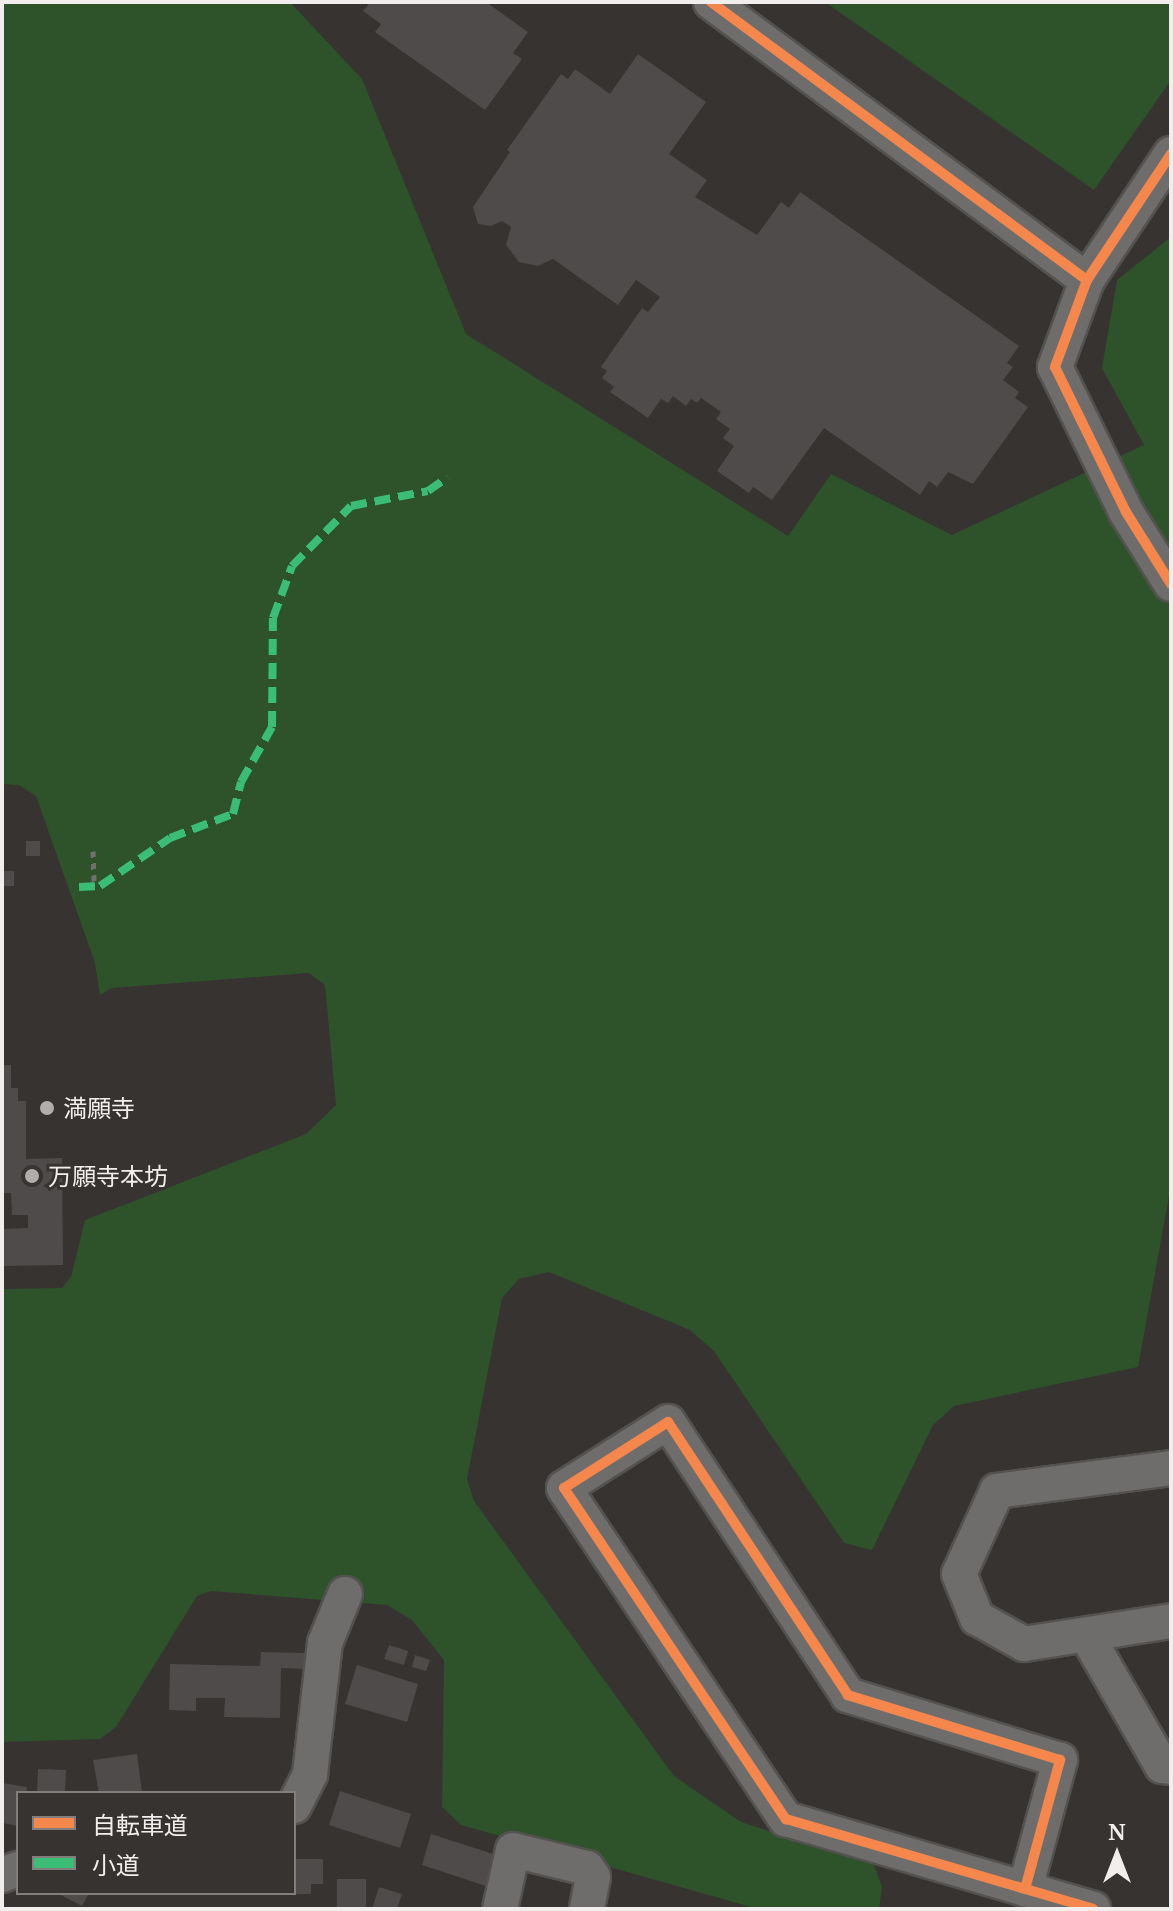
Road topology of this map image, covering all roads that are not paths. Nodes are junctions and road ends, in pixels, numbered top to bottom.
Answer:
1 (711, 2) edge
2 (1171, 154) edge
3 (1087, 280) junction
4 (1171, 584) edge
5 (1171, 1468) edge
6 (345, 1594) dead end
7 (1171, 1621) edge
8 (1087, 1636) junction
9 (1171, 1767) edge
10 (296, 1802) edge
11 (1025, 1889) junction
12 (500, 1909) edge
13 (587, 1909) edge
14 (1093, 1909) edge

1 - 3 street
2 - 3 street
3 - 4 street
5 - 8 street
6 - 10 street
7 - 8 street
8 - 9 street
11 - 11 street
11 - 14 street
12 - 13 street

